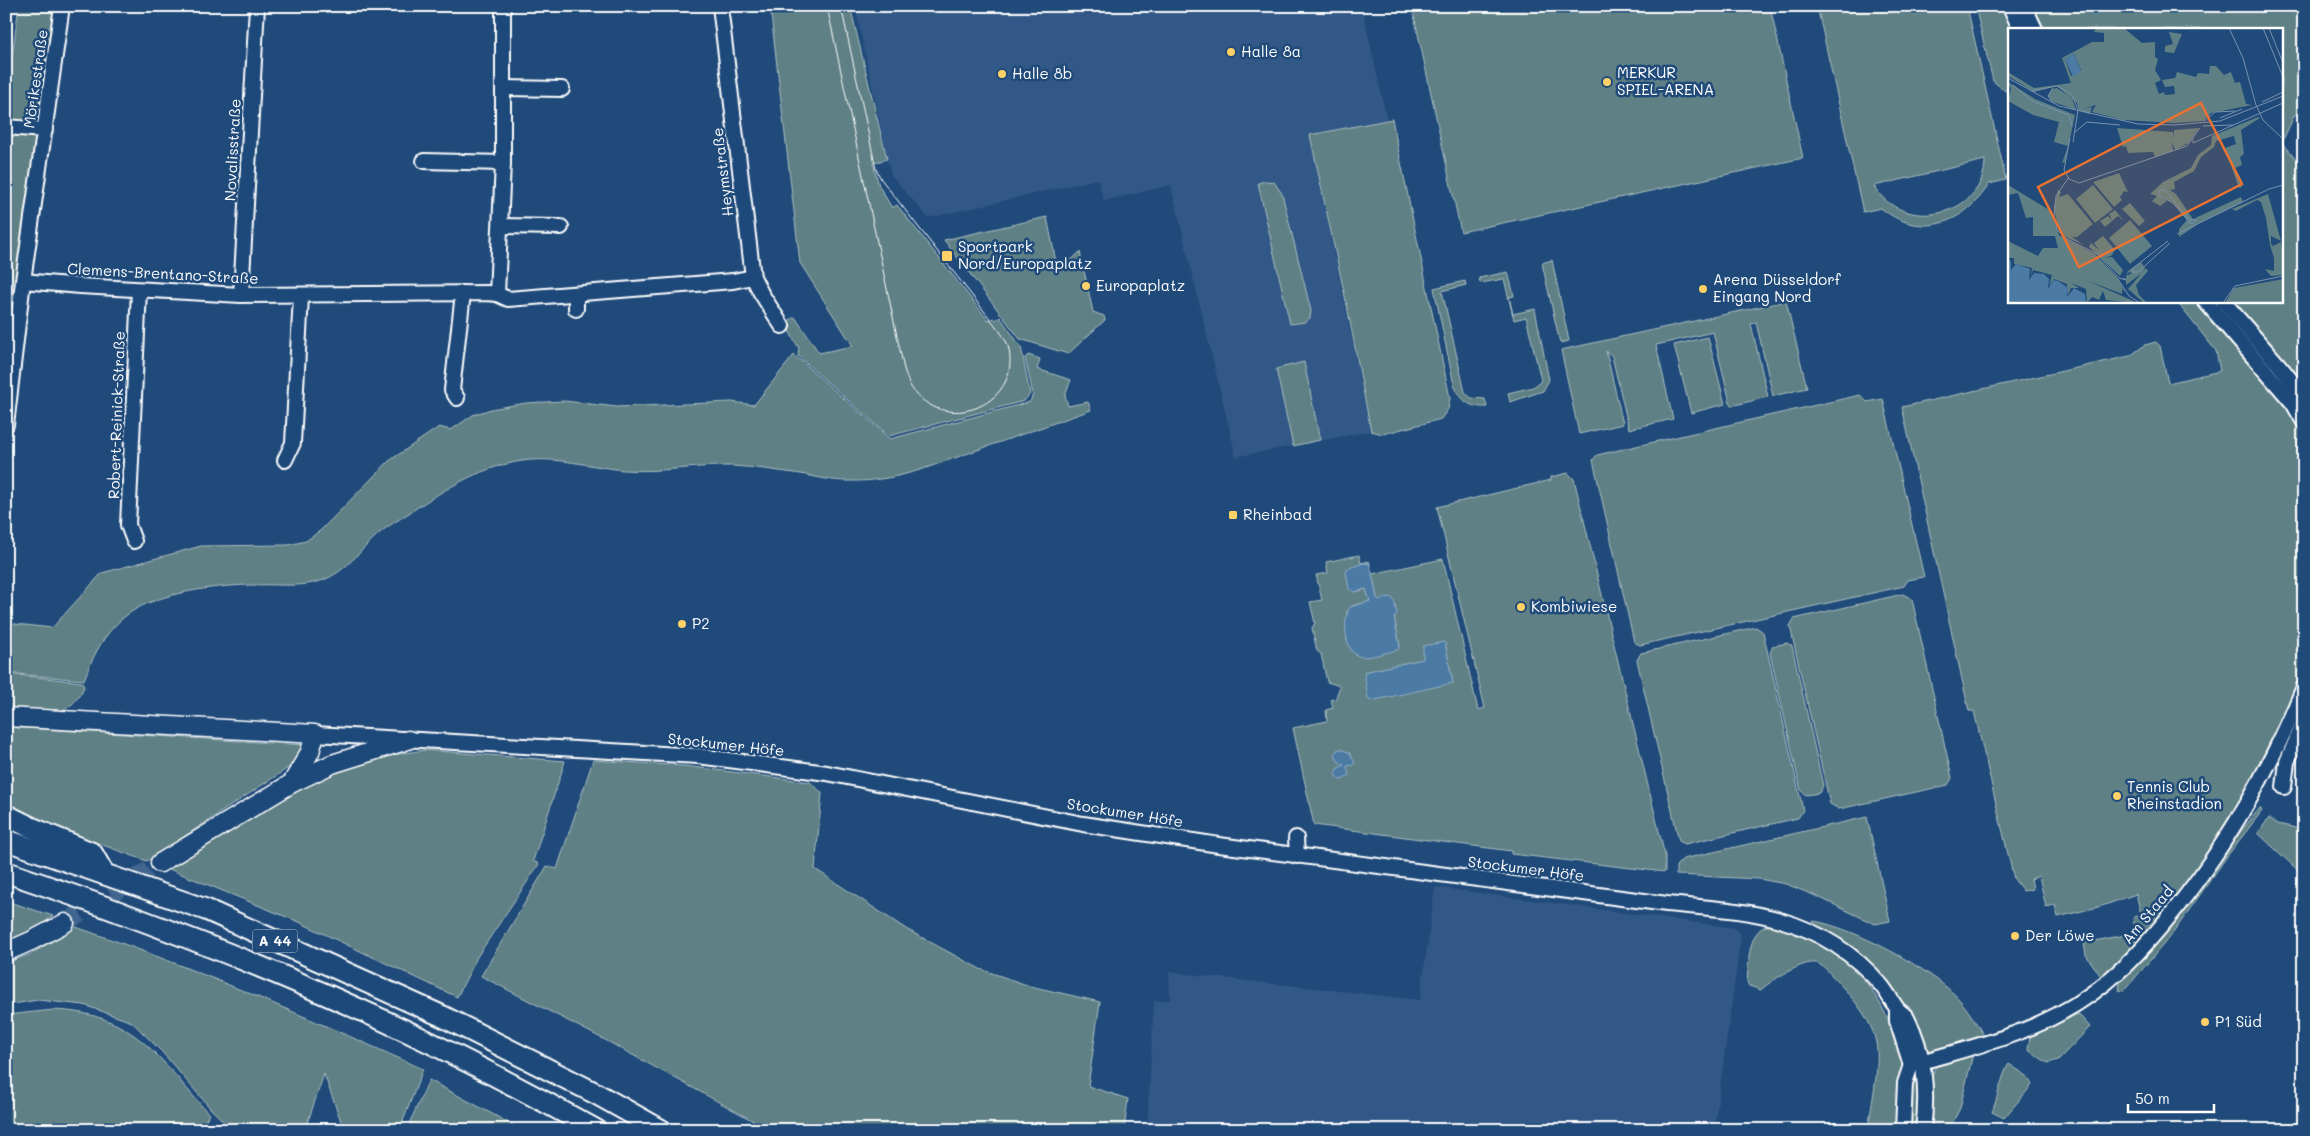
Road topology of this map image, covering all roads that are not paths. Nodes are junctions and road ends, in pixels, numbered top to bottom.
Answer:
1 (62, 6) edge
2 (257, 6) edge
3 (503, 6) edge
4 (720, 6) edge
5 (2010, 6) edge
6 (2024, 6) edge
7 (2020, 28) edge
8 (2035, 28) edge
9 (504, 88) junction
10 (562, 89) dead end
11 (6, 128) edge
12 (45, 130) junction
13 (424, 161) dead end
14 (502, 163) junction
15 (501, 226) junction
16 (561, 227) dead end
17 (753, 277) junction
18 (23, 281) junction
19 (139, 290) junction
20 (463, 293) junction
21 (497, 294) junction
22 (241, 295) junction
23 (301, 296) junction
24 (2206, 302) edge
25 (2224, 302) edge
26 (782, 326) dead end
27 (2304, 397) edge
28 (456, 398) dead end
29 (2304, 422) edge
30 (6, 425) edge
31 (285, 460) dead end
32 (134, 541) dead end
33 (2304, 687) edge
34 (6, 717) edge
35 (2304, 722) edge
36 (315, 734) junction
37 (408, 740) junction
38 (292, 783) junction
39 (2284, 787) dead end
40 (6, 815) edge
41 (1296, 838) dead end
42 (6, 840) edge
43 (1297, 856) junction
44 (160, 864) tunnel mouth
45 (6, 872) edge
46 (104, 874) junction
47 (6, 886) edge
48 (65, 923) tunnel mouth
49 (160, 927) junction
50 (6, 952) edge
51 (1897, 1009) junction
52 (1916, 1041) junction
53 (1940, 1056) junction
54 (1917, 1063) junction
55 (596, 1130) edge
56 (661, 1130) edge
57 (1903, 1130) edge
58 (1922, 1130) edge

1 - 12 street, Mörikestraße
2 - 22 street, Novalisstraße
3 - 9 street
4 - 17 street, Heymstraße
5 - 7 street
6 - 8 street
9 - 10 street
9 - 14 street
11 - 12 street
12 - 18 street, Mörikestraße
13 - 14 street
14 - 15 street
15 - 16 street
15 - 21 street
17 - 21 street, Clemens-Brentano-Straße
17 - 26 street, Heymstraße
18 - 19 street, Clemens-Brentano-Straße
18 - 30 street, Mörikestraße
19 - 22 street, Clemens-Brentano-Straße
19 - 32 street, Robert-Reinick-Straße
20 - 21 street, Clemens-Brentano-Straße
20 - 23 street, Clemens-Brentano-Straße
20 - 28 street
22 - 23 street, Clemens-Brentano-Straße
23 - 31 street
24 - 29 street
25 - 27 street
33 - 53 street, Am Staad
34 - 36 main road
35 - 39 street
36 - 37 street, Stockumer Höfe
36 - 38 main road
37 - 38 main road
37 - 43 street, Stockumer Höfe
38 - 44 main road
40 - 46 highway
41 - 43 street
42 - 46 highway, A 44
43 - 51 street, Stockumer Höfe
45 - 49 highway, A 44
46 - 56 highway, A 44
47 - 49 highway
48 - 50 main road
49 - 55 highway, A 44
51 - 52 street, Stockumer Höfe
51 - 54 street, Stockumer Höfe
52 - 53 street
52 - 54 street, Stockumer Höfe
53 - 54 street, Am Staad
54 - 57 street
54 - 58 street

